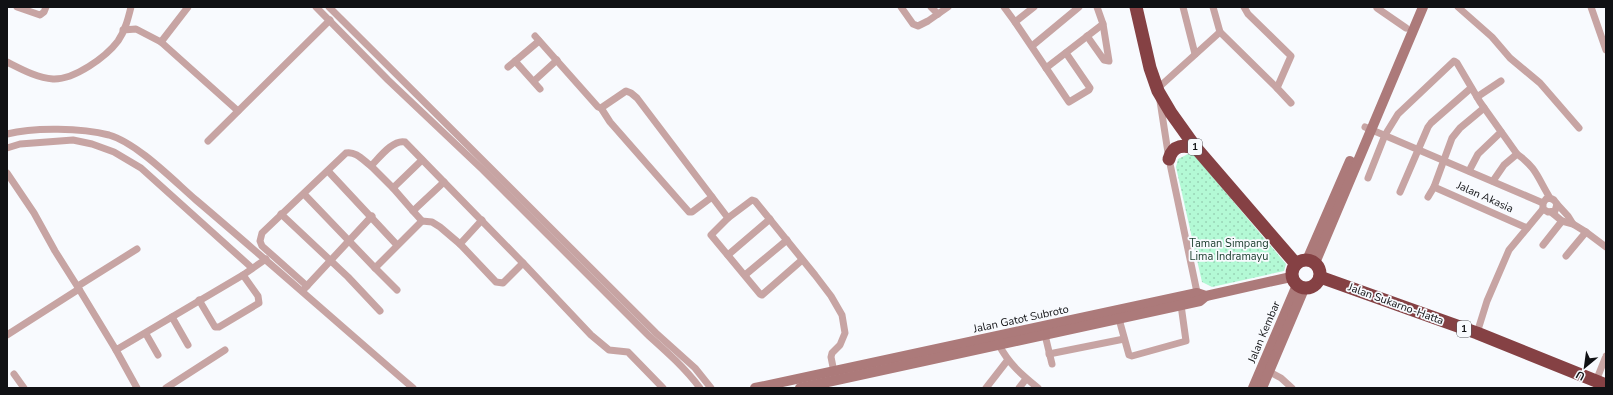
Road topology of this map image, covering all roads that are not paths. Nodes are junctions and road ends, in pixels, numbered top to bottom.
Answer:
1 (21, 7) edge
2 (46, 7) edge
3 (131, 7) edge
4 (188, 7) edge
5 (316, 7) edge
6 (329, 7) edge
7 (901, 7) edge
8 (931, 7) edge
9 (948, 7) edge
10 (1004, 7) edge
11 (1034, 7) edge
12 (1079, 7) edge
13 (1097, 7) edge
14 (1136, 7) edge
15 (1183, 7) edge
16 (1213, 7) edge
17 (1244, 7) edge
18 (1415, 7) edge
19 (1422, 7) edge
20 (1458, 7) edge
21 (1592, 7) edge
22 (1377, 8) edge
23 (938, 14) junction
24 (330, 20) junction
25 (1015, 22) junction
26 (1102, 24) junction
27 (1406, 28) junction
28 (124, 30) junction
29 (1220, 32) junction
30 (1087, 36) junction
31 (161, 42) junction
32 (364, 43) junction
33 (1032, 46) junction
34 (358, 48) junction
35 (1606, 50) edge
36 (1066, 53) junction
37 (1195, 54) junction
38 (558, 60) junction
39 (515, 61) junction
40 (7, 62) edge
41 (508, 67) dead end
42 (1046, 68) junction
43 (534, 81) junction
44 (1501, 81) dead end
45 (1277, 88) junction
46 (1471, 88) junction
47 (540, 89) dead end
48 (1158, 90) junction
49 (1477, 97) junction
50 (1291, 103) dead end
51 (601, 108) junction
52 (1484, 108) junction
53 (238, 111) junction
54 (1579, 128) dead end
55 (1376, 132) junction
56 (1501, 132) junction
57 (7, 134) edge
58 (208, 141) dead end
59 (7, 148) edge
60 (1196, 148) junction
61 (1417, 150) junction
62 (1517, 154) junction
63 (1170, 159) junction
64 (422, 160) junction
65 (1444, 160) junction
66 (371, 166) junction
67 (328, 170) junction
68 (1469, 171) junction
69 (7, 174) edge
70 (1368, 178) dead end
71 (1493, 181) junction
72 (444, 182) junction
73 (1434, 187) junction
74 (392, 188) junction
75 (1400, 192) dead end
76 (304, 194) junction
77 (1428, 196) dead end
78 (712, 197) junction
79 (1550, 198) junction
80 (1557, 204) junction
81 (1543, 206) junction
82 (413, 211) junction
83 (1551, 212) junction
84 (281, 214) junction
85 (372, 216) junction
86 (728, 218) junction
87 (482, 220) junction
88 (770, 220) junction
89 (422, 221) junction
90 (1562, 221) junction
91 (1573, 224) junction
92 (1527, 228) junction
93 (1586, 232) junction
94 (348, 240) junction
95 (787, 240) junction
96 (460, 244) junction
97 (397, 245) junction
98 (1544, 245) dead end
99 (1606, 247) edge
100 (137, 249) dead end
101 (728, 255) junction
102 (1566, 256) dead end
103 (265, 259) junction
104 (802, 260) junction
105 (330, 261) junction
106 (1306, 262) junction
107 (523, 263) junction
108 (253, 268) junction
109 (375, 268) junction
110 (244, 275) junction
111 (745, 275) junction
112 (1320, 277) junction
113 (1297, 284) junction
114 (79, 287) junction
115 (305, 289) junction
116 (397, 290) dead end
117 (1201, 296) junction
118 (199, 300) junction
119 (1181, 305) junction
120 (380, 311) dead end
121 (1134, 311) junction
122 (172, 318) junction
123 (1119, 319) junction
124 (1476, 333) junction
125 (146, 334) junction
126 (7, 335) edge
127 (1046, 335) junction
128 (1124, 339) junction
129 (188, 345) dead end
130 (999, 345) junction
131 (116, 350) junction
132 (225, 350) dead end
133 (955, 350) junction
134 (942, 353) junction
135 (1049, 354) junction
136 (158, 355) dead end
137 (1606, 356) edge
138 (1007, 361) junction
139 (1052, 364) dead end
140 (834, 370) junction
141 (1268, 371) junction
142 (14, 374) dead end
143 (1026, 379) junction
144 (1601, 383) edge
145 (24, 388) edge
146 (137, 388) edge
147 (166, 388) edge
148 (413, 388) edge
149 (663, 388) edge
150 (700, 388) edge
151 (711, 388) edge
152 (755, 388) edge
153 (800, 388) edge
154 (986, 388) edge
155 (1019, 388) edge
156 (1038, 388) edge
157 (1253, 388) edge
158 (1262, 388) edge
159 (1292, 388) edge

1 - 2 street
3 - 28 street
4 - 31 street
5 - 24 street
6 - 32 street
7 - 23 street
8 - 23 street
9 - 23 street
10 - 25 street
11 - 25 street
12 - 33 street
13 - 26 street
14 - 48 highway, 1
15 - 37 street
16 - 29 street
17 - 45 street
18 - 27 street
19 - 55 street
20 - 54 street
21 - 35 street
22 - 27 street
24 - 34 street
24 - 53 street
25 - 33 street
26 - 30 street
26 - 30 street
27 - 55 street
28 - 31 street
28 - 40 street
29 - 37 street
29 - 45 street
30 - 36 street
31 - 53 street
32 - 34 street
32 - 151 street
33 - 42 street
34 - 150 street
36 - 42 street
36 - 42 street
37 - 48 street
38 - 39 street
38 - 43 street
38 - 51 street
39 - 41 street
39 - 43 street
43 - 47 street
44 - 49 street
45 - 50 street
46 - 49 street
46 - 55 street
46 - 61 street
48 - 60 highway, 1
48 - 63 street
49 - 52 street
51 - 78 street
51 - 78 street
52 - 56 street
52 - 65 street
53 - 58 street
55 - 61 street
55 - 70 street
55 - 106 street
56 - 62 street
56 - 68 street
57 - 103 street
59 - 108 street
60 - 63 highway
60 - 106 highway, 1
61 - 65 street
61 - 75 street
62 - 71 street
62 - 79 street
63 - 117 street
64 - 66 street
64 - 72 street
64 - 74 street
65 - 68 street
65 - 73 street
66 - 67 street
66 - 74 street
67 - 76 street
67 - 85 street
68 - 71 street
69 - 114 street
71 - 81 street
72 - 82 street
72 - 87 street
73 - 77 street
73 - 92 street, Jalan Akasia
74 - 82 street
76 - 84 street
76 - 94 street
78 - 86 street
79 - 80 street
79 - 81 street
80 - 83 street
80 - 91 street
81 - 83 street
81 - 92 street
82 - 89 street
83 - 90 street
84 - 105 street
84 - 115 street
85 - 94 street
85 - 97 street
86 - 88 street
86 - 101 street
87 - 96 street
87 - 107 street
88 - 95 street
88 - 101 street
89 - 96 street
89 - 97 street
90 - 91 street
90 - 98 street
91 - 93 street
92 - 124 street
93 - 99 street
93 - 102 street
94 - 105 street
94 - 109 street
95 - 104 street
95 - 111 street
96 - 107 street
97 - 109 street
100 - 114 street
101 - 111 street
103 - 108 street
103 - 115 street
104 - 111 street
104 - 140 street
105 - 115 street
105 - 120 street
106 - 112 highway, 1
106 - 113 highway
107 - 149 street
108 - 110 street
109 - 116 street
110 - 118 street
110 - 118 street
112 - 113 highway
112 - 124 highway, Jalan Sukarno-Hatta / 1
113 - 117 street, Jalan Gatot Subroto
113 - 141 street, Jalan Kembar
114 - 126 street
114 - 131 street
115 - 148 street
117 - 119 street, Jalan Gatot Subroto
117 - 121 street, Jalan Gatot Subroto
118 - 122 street
119 - 121 street, Jalan Gatot Subroto
119 - 128 street
121 - 123 street, Jalan Gatot Subroto
121 - 133 street, Jalan Gatot Subroto
122 - 125 street
122 - 129 street
123 - 127 street, Jalan Gatot Subroto
123 - 128 street
124 - 144 highway, Jalan Sukarno-Hatta / 1
125 - 131 street
125 - 136 street
127 - 130 street, Jalan Gatot Subroto
127 - 135 street
128 - 135 street
130 - 133 street, Jalan Gatot Subroto
130 - 138 street
131 - 146 street
132 - 147 street
133 - 134 street, Jalan Gatot Subroto
134 - 140 street, Jalan Gatot Subroto
134 - 153 street, Jalan Gatot Subroto
135 - 139 street
137 - 144 street
138 - 143 street
138 - 154 street
140 - 152 street, Jalan Gatot Subroto
141 - 157 street, Jalan Kembar
141 - 158 street, Jalan Kembar
141 - 159 street
142 - 145 street
143 - 155 street
143 - 156 street

